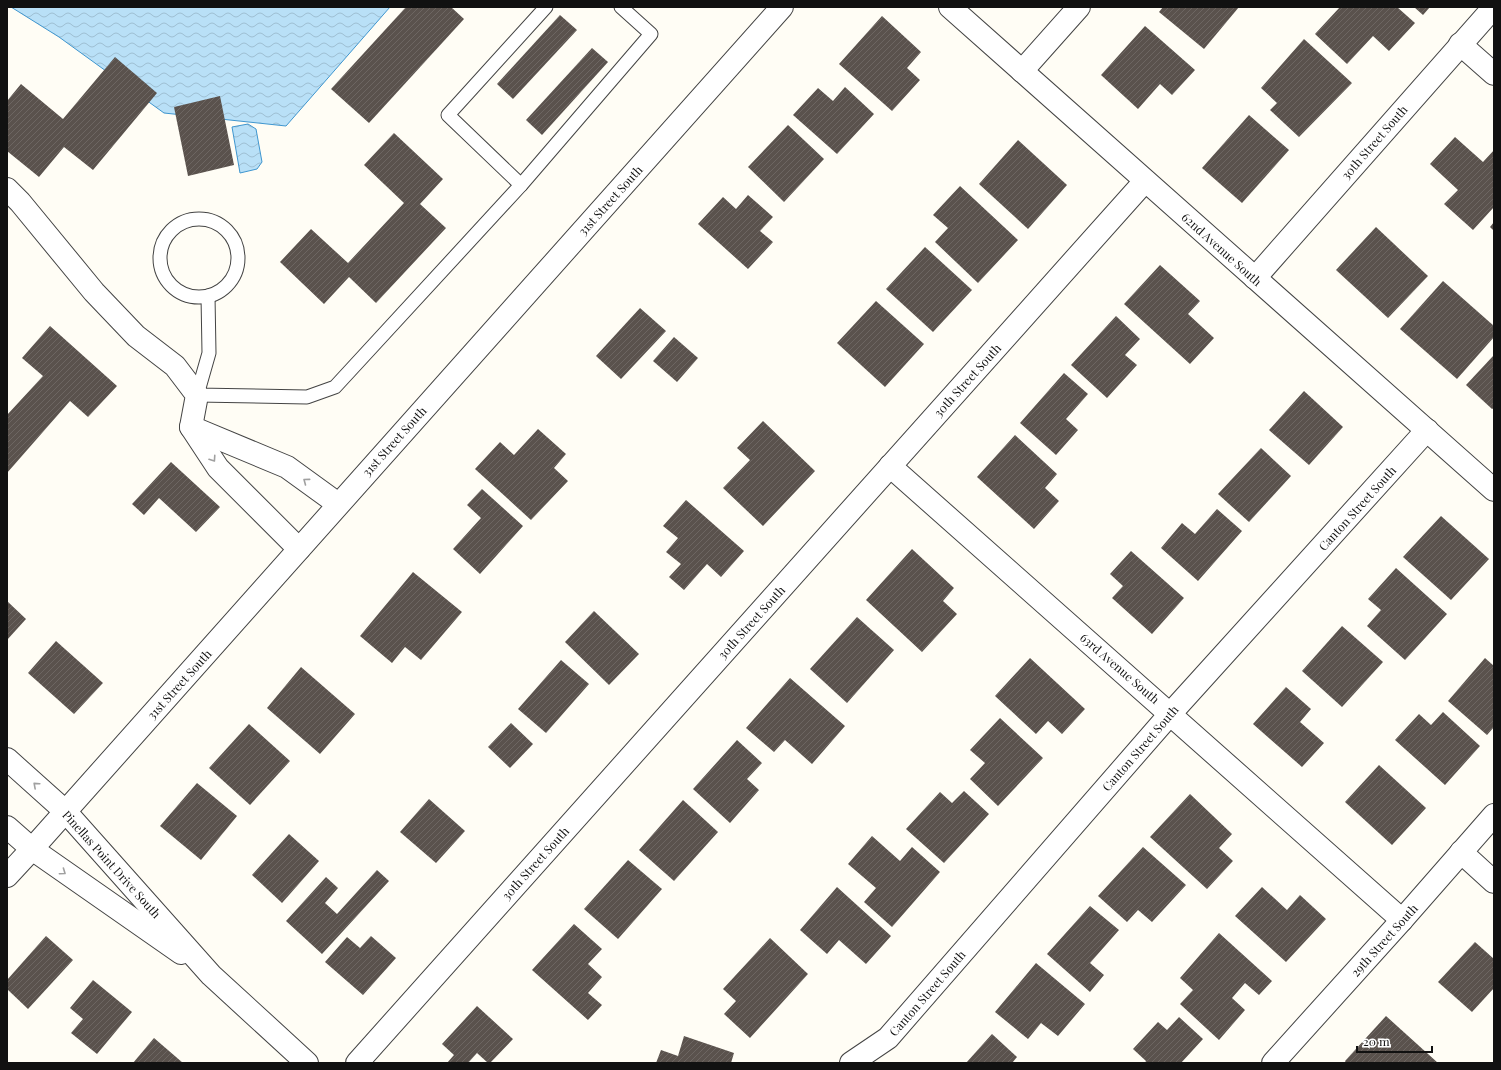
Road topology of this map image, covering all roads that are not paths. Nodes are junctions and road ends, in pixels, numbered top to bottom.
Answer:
1 (546, 7) edge
2 (621, 7) edge
3 (782, 7) edge
4 (950, 7) edge
5 (1079, 7) edge
6 (1494, 7) edge
7 (1460, 44) junction
8 (1022, 71) junction
9 (1494, 74) edge
10 (1145, 181) junction
11 (522, 185) junction
12 (7, 189) edge
13 (1255, 278) junction
14 (208, 296) junction
15 (197, 395) junction
16 (190, 427) junction
17 (1427, 430) junction
18 (890, 466) junction
19 (1494, 490) edge
20 (338, 504) junction
21 (299, 549) junction
22 (1171, 713) junction
23 (7, 759) edge
24 (65, 811) junction
25 (1494, 815) edge
26 (7, 827) edge
27 (32, 849) junction
28 (1461, 852) junction
29 (7, 876) edge
30 (1494, 882) edge
31 (1402, 920) junction
32 (212, 975) junction
33 (307, 1063) edge
34 (357, 1063) edge
35 (851, 1063) edge
36 (1273, 1063) edge

1 - 11 lane
2 - 11 lane
3 - 20 street, 31st Street South
4 - 8 street, 62nd Avenue South
5 - 8 street
6 - 7 street, 30th Street South
7 - 9 street
7 - 13 street, 30th Street South
8 - 10 street, 62nd Avenue South
10 - 13 street, 62nd Avenue South
10 - 18 street, 30th Street South
11 - 15 lane
12 - 15 street
13 - 17 street, 62nd Avenue South
14 - 14 lane
14 - 15 lane
15 - 16 street
20 -> 16 street
16 -> 21 street
17 - 19 street, 62nd Avenue South
17 - 22 street, Canton Street South
18 - 22 street, 63rd Avenue South
18 - 34 street, 30th Street South
20 - 21 street, 31st Street South
21 - 24 street, 31st Street South
22 - 31 street, 63rd Avenue South
22 - 35 street, Canton Street South
24 -> 23 street, Pinellas Point Drive South
24 - 27 street, 31st Street South
24 - 32 street, Pinellas Point Drive South
25 - 28 street, 29th Street South
26 - 27 street, Pinellas Point Drive South
27 - 29 street, 31st Street South
27 -> 32 street, Pinellas Point Drive South
28 - 30 street
28 - 31 street, 29th Street South
31 - 36 street, 29th Street South
32 - 33 street, Pinellas Point Drive South

